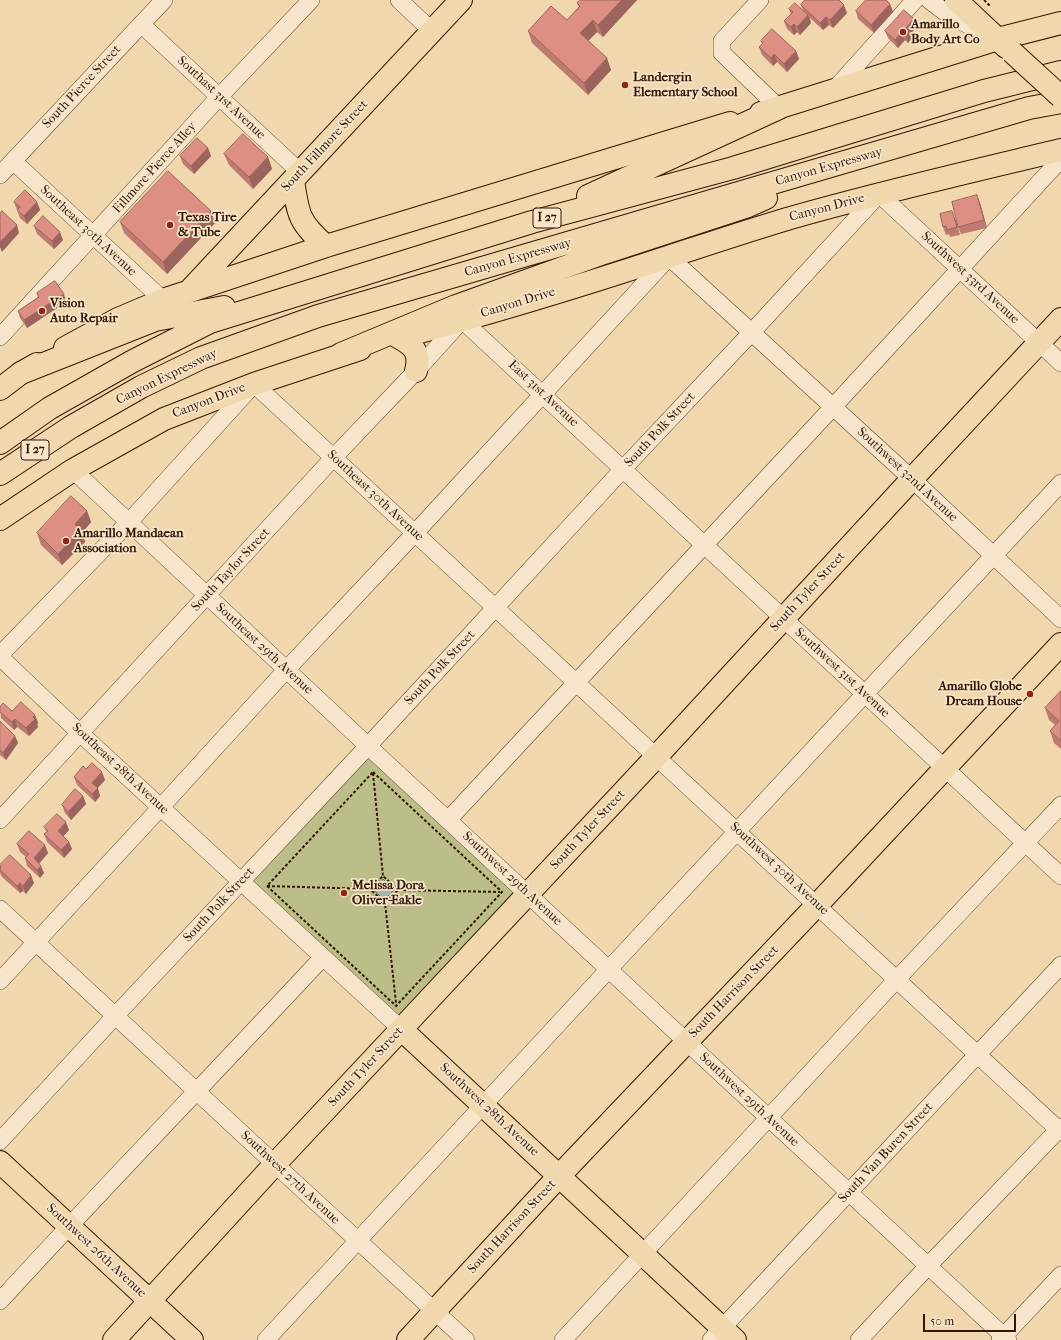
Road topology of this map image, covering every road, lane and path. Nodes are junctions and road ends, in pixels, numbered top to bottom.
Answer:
1 (164, 0) edge
2 (310, 0) edge
3 (399, 0) edge
4 (461, 0) edge
5 (760, 0) edge
6 (915, 0) edge
7 (929, 0) edge
8 (956, 0) edge
9 (970, 0) edge
10 (1061, 23) edge
11 (141, 24) junction
12 (432, 31) junction
13 (1005, 45) junction
14 (1061, 72) edge
15 (833, 91) junction
16 (219, 97) junction
17 (1061, 97) edge
18 (1061, 102) edge
19 (780, 108) junction
20 (1061, 150) edge
21 (1061, 159) edge
22 (13, 161) junction
23 (829, 167) junction
24 (0, 174) edge
25 (297, 176) junction
26 (879, 194) junction
27 (532, 222) junction
28 (93, 235) junction
29 (326, 246) junction
30 (669, 257) junction
31 (960, 268) junction
32 (189, 292) junction
33 (306, 292) junction
34 (163, 300) junction
35 (1061, 319) edge
36 (462, 320) junction
37 (751, 333) junction
38 (0, 337) edge
39 (398, 337) junction
40 (1040, 343) junction
41 (341, 354) junction
42 (1061, 363) edge
43 (416, 371) junction
44 (21, 372) junction
45 (254, 384) junction
46 (0, 389) edge
47 (543, 394) junction
48 (833, 407) junction
49 (0, 443) edge
50 (334, 457) junction
51 (623, 469) junction
52 (73, 470) junction
53 (0, 474) edge
54 (912, 479) junction
55 (1061, 483) edge
56 (0, 519) edge
57 (128, 522) junction
58 (415, 533) junction
59 (704, 544) junction
60 (993, 556) junction
61 (207, 596) junction
62 (496, 608) junction
63 (784, 619) junction
64 (1061, 619) edge
65 (1061, 644) edge
66 (0, 656) edge
67 (286, 670) junction
68 (576, 682) junction
69 (864, 694) junction
70 (80, 733) junction
71 (368, 746) junction
72 (656, 757) junction
73 (945, 769) junction
74 (373, 772) junction
75 (1061, 806) edge
76 (161, 808) junction
77 (0, 820) edge
78 (448, 820) junction
79 (738, 831) junction
80 (1026, 844) junction
81 (383, 876) junction
82 (1061, 876) edge
83 (242, 881) junction
84 (267, 886) junction
85 (370, 889) junction
86 (398, 890) junction
87 (502, 892) junction
88 (528, 894) junction
89 (385, 903) junction
90 (817, 905) junction
91 (0, 909) edge
92 (36, 942) junction
93 (323, 957) junction
94 (1061, 965) edge
95 (609, 969) junction
96 (897, 979) junction
97 (0, 981) edge
98 (396, 1006) junction
99 (116, 1015) junction
100 (401, 1029) junction
101 (687, 1042) junction
102 (978, 1054) junction
103 (197, 1091) junction
104 (483, 1105) junction
105 (768, 1118) junction
106 (1060, 1129) edge
107 (0, 1141) edge
108 (0, 1162) edge
109 (275, 1164) junction
110 (560, 1175) junction
111 (849, 1193) junction
112 (69, 1226) junction
113 (358, 1240) junction
114 (643, 1253) junction
115 (928, 1266) junction
116 (1061, 1275) edge
117 (150, 1300) junction
118 (0, 1301) edge
119 (435, 1310) junction
120 (723, 1336) edge
121 (1004, 1339) edge
122 (114, 1340) edge
123 (192, 1340) edge
124 (266, 1340) edge
125 (408, 1340) edge
126 (466, 1340) edge
127 (563, 1340) edge
128 (859, 1340) edge

1 - 11 street, South Pierce Street
2 - 16 street, Fillmore-Pierce Alley
3 - 12 street
4 - 12 main road, South Fillmore Street
5 - 19 street
6 - 15 street
7 - 13 street
8 - 13 main road
9 - 13 street
10 - 13 main road
11 - 16 street, Southast 31st Avenue
11 - 22 street, South Pierce Street
12 - 25 main road, South Fillmore Street
13 - 15 main road
13 - 17 main road, bridge
14 - 27 main road, Canyon Expressway / I 27
15 - 19 main road
16 - 25 street, Southast 31st Avenue
16 - 28 street, Fillmore-Pierce Alley
18 - 23 main road, Canyon Expressway / I 27
19 - 27 main road
19 - 29 main road
20 - 26 main road, Canyon Drive
21 - 31 street
22 - 24 street, South Pierce Street
22 - 28 street, Southeast 30th Avenue
23 - 41 main road
23 - 53 main road, Canyon Expressway / I 27
25 - 29 main road
25 - 32 main road, South Fillmore Street
26 - 30 main road, Canyon Drive
26 - 31 street, Southwest 33rd Avenue
26 - 37 street, South Polk Street
27 - 33 main road, Canyon Expressway / I 27
28 - 34 street, Southeast 30th Avenue
28 - 38 street, Fillmore-Pierce Alley
29 - 32 main road
30 - 36 main road, Canyon Drive
30 - 37 street, Southwest 32nd Avenue
30 - 47 street
31 - 40 street, Southwest 33rd Avenue
31 - 48 street
32 - 34 main road
33 - 44 main road
33 - 49 main road, Canyon Expressway / I 27
34 - 44 main road
35 - 40 main road, South Tyler Street
36 - 39 main road, Canyon Drive
36 - 43 street, South Taylor Street
36 - 47 street, East 31st Avenue
37 - 48 street, Southwest 32nd Avenue
37 - 51 street, South Polk Street
39 - 41 main road, Canyon Drive
39 - 43 main road
40 - 42 street, Southwest 33rd Avenue
40 - 54 main road, South Tyler Street
41 - 45 main road, Canyon Drive
43 - 50 street, South Taylor Street
44 - 46 main road
45 - 50 street, Southeast 30th Avenue
45 - 52 main road, Canyon Drive
45 - 57 street
47 - 51 street, East 31st Avenue
47 - 58 street
48 - 54 street, Southwest 32nd Avenue
48 - 59 street
50 - 58 street, Southeast 30th Avenue
50 - 61 street, South Taylor Street
51 - 59 street, Southwest 31st Avenue
51 - 62 street, South Polk Street
52 - 56 main road, Canyon Drive
52 - 57 street, Southeast 29th Avenue
54 - 60 street, Southwest 32nd Avenue
54 - 63 main road, South Tyler Street
55 - 60 street
57 - 61 street, Southeast 29th Avenue
57 - 66 street
58 - 62 street, Southeast 30th Avenue
58 - 67 street
59 - 63 street, Southwest 31st Avenue
59 - 68 street
60 - 64 street, Southwest 32nd Avenue
60 - 69 street
61 - 67 street, Southeast 29th Avenue
61 - 70 street, South Taylor Street
62 - 68 street, Southwest 30th Avenue
62 - 71 street, South Polk Street
63 - 69 street, Southwest 31st Avenue
63 - 72 main road, South Tyler Street
65 - 73 main road, South Harrison Street
66 - 70 street, Southeast 28th Avenue
67 - 71 street, Southeast 29th Avenue
67 - 76 street
68 - 72 street, Southwest 30th Avenue
68 - 78 street
69 - 73 street, Southwest 31st Avenue
69 - 79 street
70 - 76 street, Southeast 28th Avenue
70 - 77 street, South Taylor Street
71 - 78 street, Southwest 29th Avenue
71 - 83 street, South Polk Street
72 - 79 street, Southwest 30th Avenue
72 - 88 main road, South Tyler Street
73 - 80 street, Southwest 31st Avenue
73 - 90 main road, South Harrison Street
74 - 81 path
74 - 84 path
74 - 87 path
75 - 80 street
76 - 83 street, Southeast 28th Avenue
76 - 92 street
78 - 88 street, Southwest 29th Avenue
79 - 90 street, Southwest 30th Avenue
79 - 95 street
80 - 82 street, Southwest 31st Avenue
80 - 96 street
81 - 85 path
81 - 86 path
83 - 93 street, Southwest 28th Avenue
83 - 99 street, South Polk Street
84 - 85 path
84 - 98 path
85 - 89 path
86 - 87 path
86 - 89 path
87 - 98 path
88 - 95 street, Southwest 29th Avenue
88 - 100 main road, South Tyler Street
89 - 98 path
90 - 96 street, Southwest 30th Avenue
90 - 101 main road, South Harrison Street
91 - 92 street, Southwest 27th Avenue
92 - 97 street
92 - 99 street, Southwest 27th Avenue
93 - 100 street, Southwest 28th Avenue
93 - 103 street
94 - 102 street, South Van Buren Street
95 - 101 street, Southwest 29th Avenue
95 - 104 street
96 - 102 street, Southwest 30th Avenue
96 - 105 street
99 - 103 street, Southwest 27th Avenue
99 - 107 street, South Polk Street
100 - 104 main road, Southwest 28th Avenue
100 - 109 main road, South Tyler Street
101 - 105 street, Southwest 29th Avenue
101 - 110 main road, South Harrison Street
102 - 106 street, Southwest 30th Avenue
102 - 111 street, South Van Buren Street
103 - 109 street, Southwest 27th Avenue
103 - 112 street
104 - 110 main road, Southwest 28th Avenue
104 - 113 street
105 - 111 street, Southwest 29th Avenue
105 - 114 street
106 - 115 street
108 - 112 main road, Southwest 26th Avenue
109 - 113 street, Southwest 27th Avenue
109 - 117 main road, South Tyler Street
110 - 114 main road, Southwest 28th Avenue
110 - 119 main road, South Harrison Street
111 - 115 street, Southwest 29th Avenue
111 - 120 street, South Van Buren Street
112 - 117 main road, Southwest 26th Avenue
112 - 118 street
113 - 119 street, Southwest 27th Avenue
113 - 124 street
114 - 120 main road, Southwest 28th Avenue
114 - 127 street
115 - 121 street, Southwest 29th Avenue
115 - 128 street
116 - 121 street
117 - 122 main road, South Tyler Street
117 - 123 main road, Southwest 26th Avenue
119 - 125 main road, South Harrison Street
119 - 126 street, Southwest 27th Avenue

